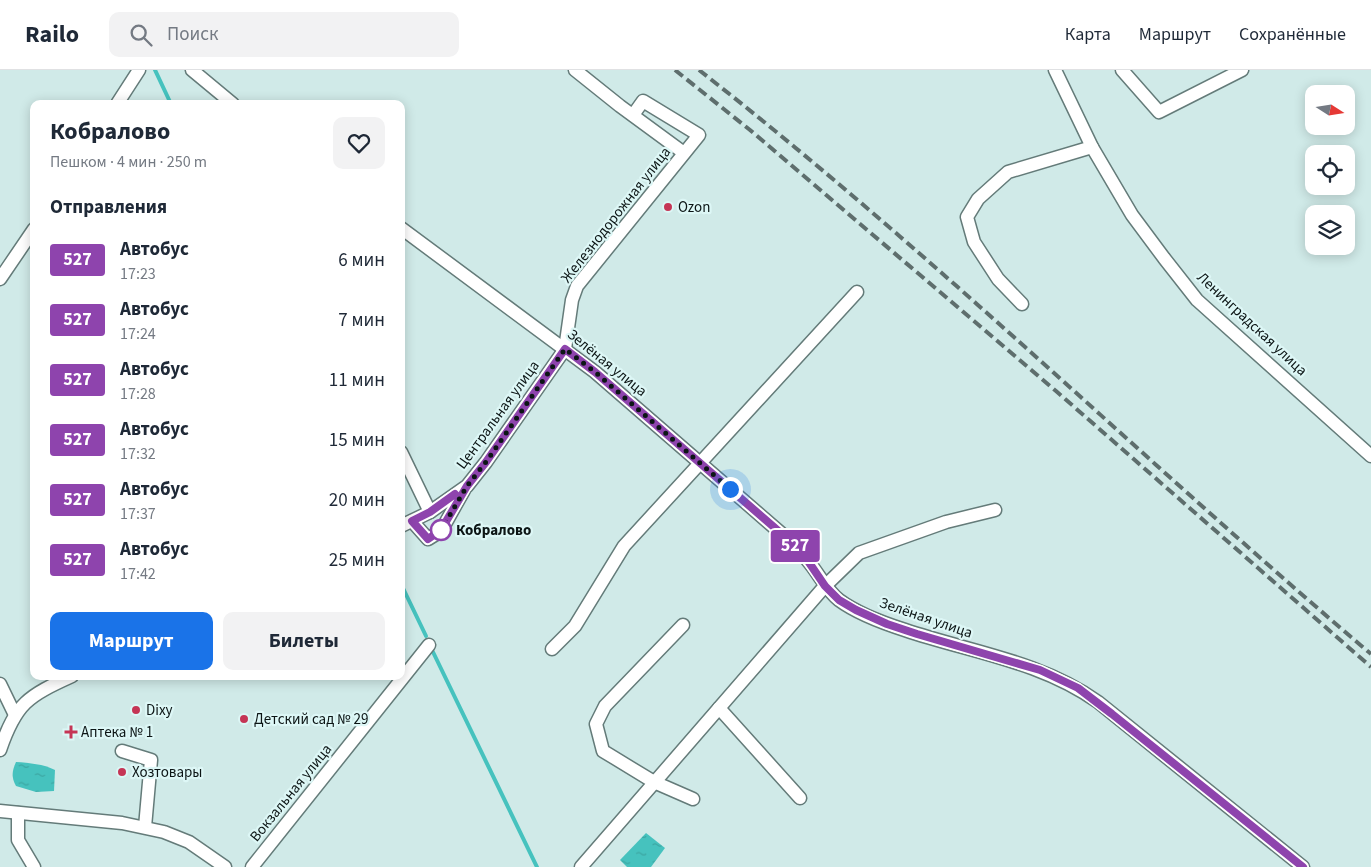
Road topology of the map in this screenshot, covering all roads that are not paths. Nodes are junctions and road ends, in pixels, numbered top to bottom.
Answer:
1 (139, 70) edge
2 (192, 70) edge
3 (575, 70) edge
4 (1055, 70) edge
5 (1122, 70) edge
6 (1242, 70) edge
7 (120, 100) edge
8 (229, 100) edge
9 (632, 116) junction
10 (1092, 147) junction
11 (684, 153) junction
12 (405, 231) edge
13 (30, 235) edge
14 (0, 279) edge
15 (857, 292) dead end
16 (1022, 304) dead end
17 (565, 349) junction
18 (1371, 456) edge
19 (405, 460) edge
20 (700, 462) junction
21 (467, 486) junction
22 (995, 510) dead end
23 (430, 512) junction
24 (407, 524) edge
25 (825, 586) junction
26 (683, 625) dead end
27 (429, 645) dead end
28 (552, 649) dead end
29 (405, 675) edge
30 (63, 680) edge
31 (401, 680) edge
32 (0, 684) edge
33 (719, 708) junction
34 (15, 715) junction
35 (0, 750) edge
36 (122, 751) dead end
37 (654, 782) junction
38 (800, 798) dead end
39 (693, 799) dead end
40 (0, 811) edge
41 (18, 813) junction
42 (145, 827) junction
43 (34, 867) edge
44 (225, 867) edge
45 (252, 867) edge
46 (580, 867) edge
47 (1303, 867) edge

1 - 7 street
2 - 8 street
3 - 9 street
4 - 10 street, Ленинградская улица
5 - 6 street
9 - 11 street
9 - 11 street, Железнодорожная улица
10 - 16 street
10 - 18 street, Ленинградская улица
11 - 17 street, Железнодорожная улица
12 - 17 street, Зелёная улица
13 - 14 street
15 - 20 street
17 - 20 street, Зелёная улица
17 - 21 street, Центральная улица
19 - 23 street
20 - 25 street, Зелёная улица
20 - 28 street
21 - 23 street, Центральная улица
21 - 24 street
22 - 25 street
23 - 24 street, Центральная улица
25 - 33 street
25 - 47 street, Зелёная улица
26 - 37 street
27 - 29 street, Вокзальная улица
30 - 34 street
31 - 45 street, Вокзальная улица
32 - 34 street
33 - 37 street
33 - 38 street
34 - 35 street
36 - 42 street
37 - 39 street
37 - 46 street
40 - 41 street
41 - 42 street
41 - 43 street
42 - 44 street

